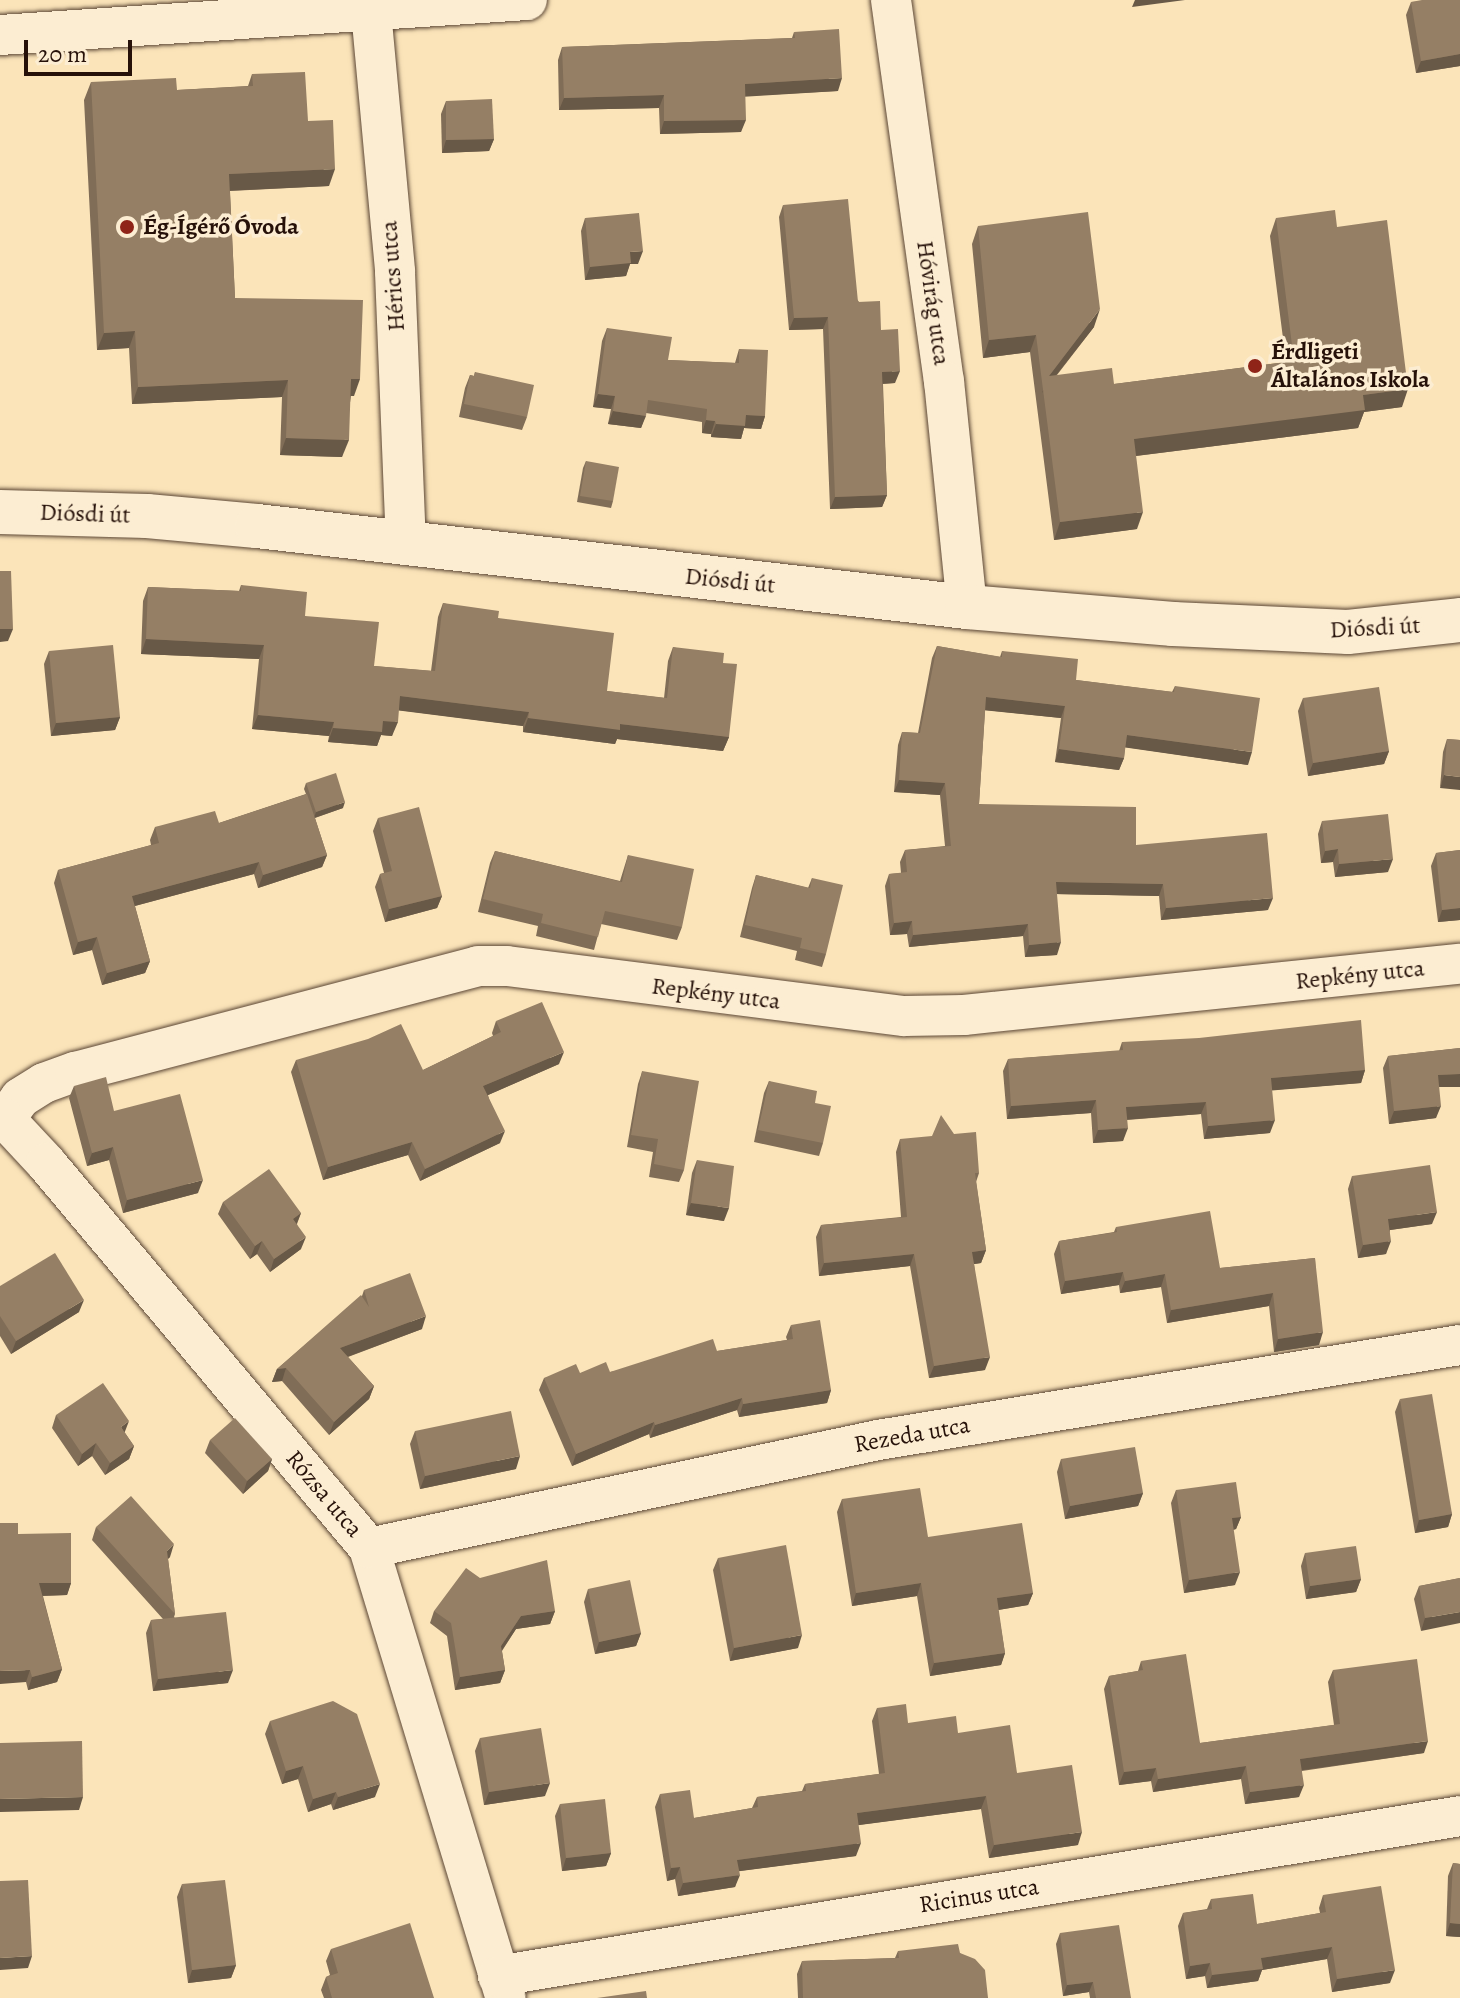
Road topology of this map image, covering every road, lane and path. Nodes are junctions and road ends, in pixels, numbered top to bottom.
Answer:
1 (527, 0) edge
2 (891, 0) edge
3 (371, 11) junction
4 (0, 35) edge
5 (0, 512) edge
6 (406, 541) junction
7 (967, 607) junction
8 (1460, 620) edge
9 (1460, 964) edge
10 (2, 1119) edge
11 (1460, 1345) edge
12 (369, 1548) junction
13 (1460, 1816) edge
14 (502, 1987) edge

1 - 3 street
2 - 7 street, Hóvirág utca
3 - 4 street
3 - 6 street, Hérics utca
5 - 6 main road, Diósdi út
6 - 7 main road, Diósdi út
7 - 8 main road, Diósdi út
9 - 10 street, Repkény utca
10 - 12 street, Rózsa utca
11 - 12 street, Rezeda utca
12 - 14 street, Rózsa utca
13 - 14 street, Ricinus utca

